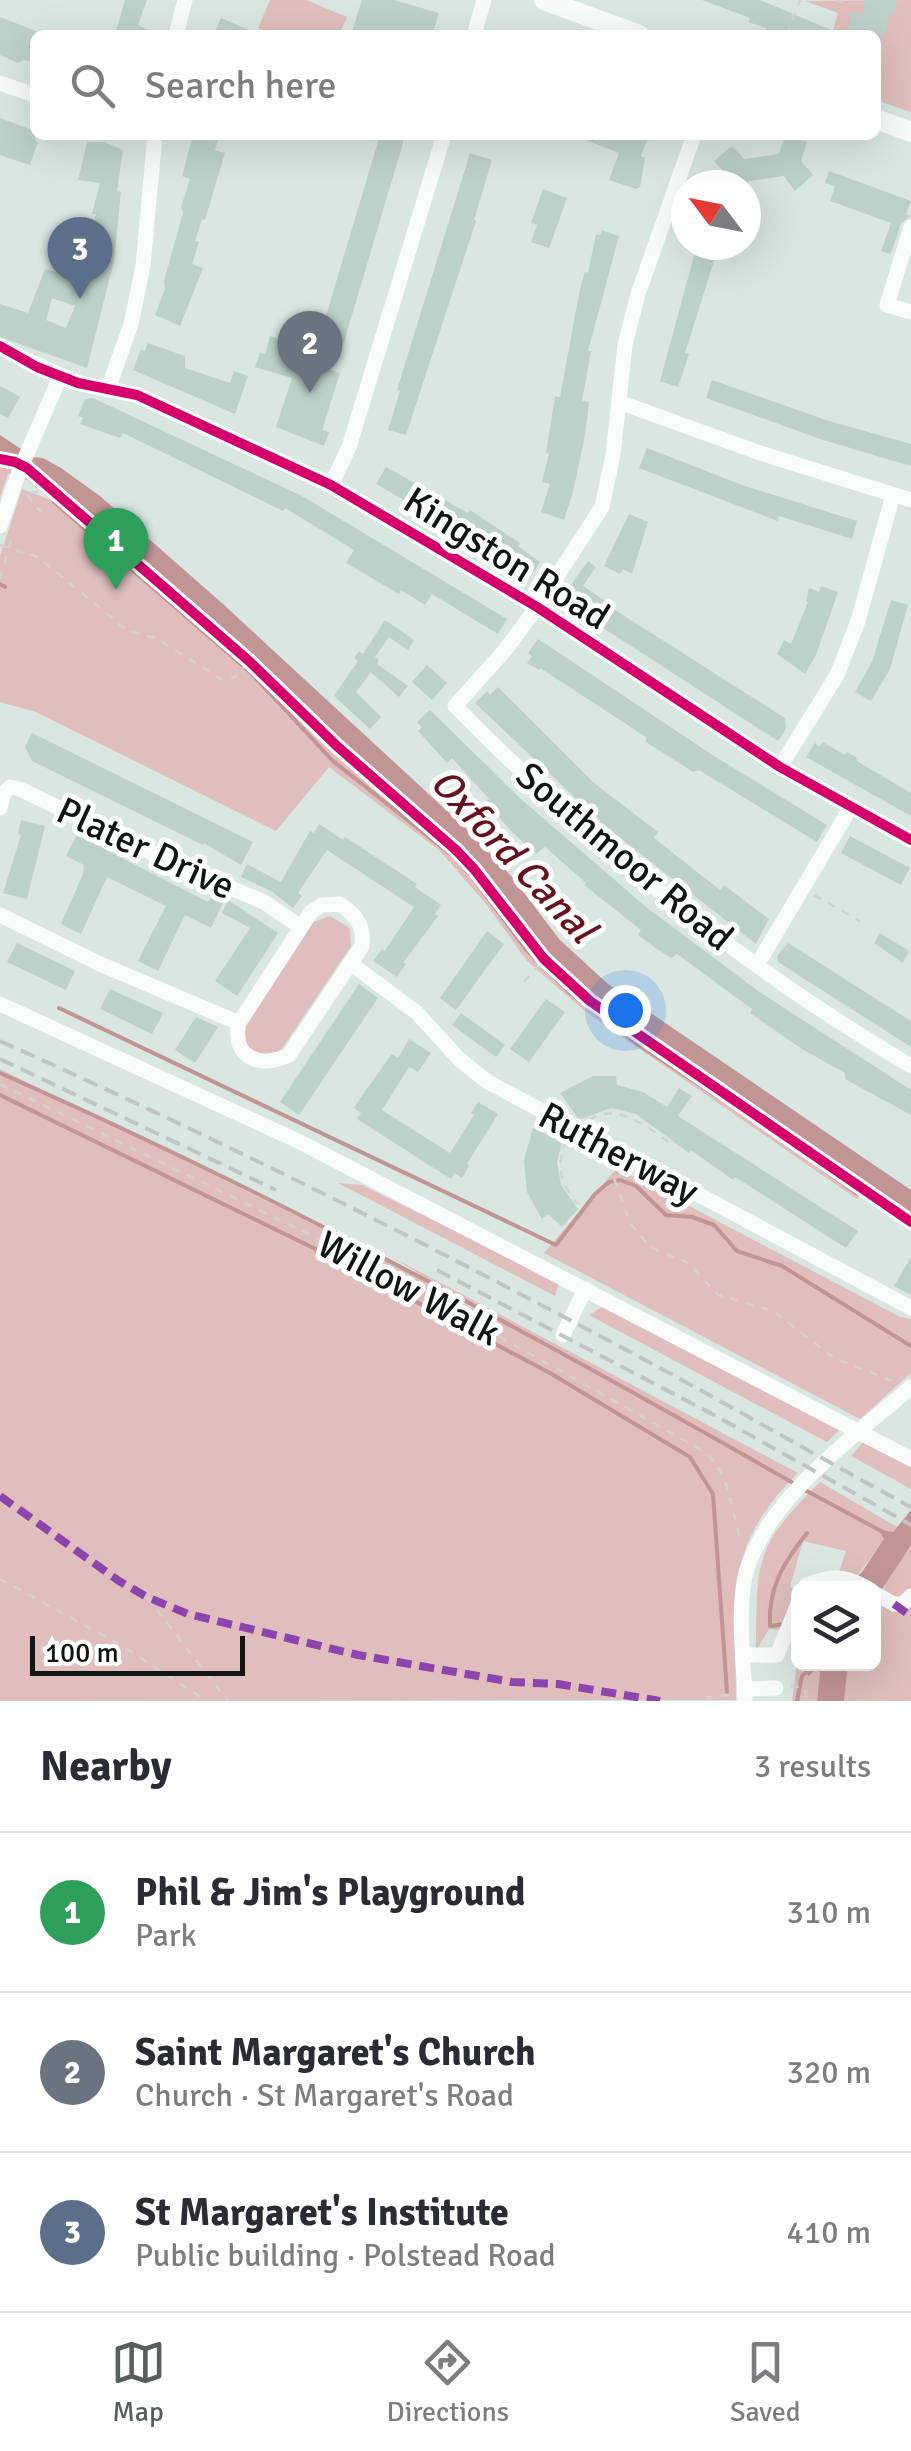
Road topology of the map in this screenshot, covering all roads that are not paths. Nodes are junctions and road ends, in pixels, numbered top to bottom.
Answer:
1 (185, 0) edge
2 (484, 0) edge
3 (544, 0) edge
4 (177, 30) edge
5 (475, 30) edge
6 (625, 30) edge
7 (0, 82) edge
8 (30, 93) edge
9 (881, 121) edge
10 (911, 132) edge
11 (156, 140) edge
12 (442, 140) edge
13 (692, 140) edge
14 (911, 227) edge
15 (911, 312) edge
16 (3, 348) edge
17 (60, 377) junction
18 (78, 383) junction
19 (108, 389) junction
20 (619, 402) junction
21 (38, 428) junction
22 (331, 485) junction
23 (893, 495) junction
24 (911, 500) edge
25 (7, 528) edge
26 (537, 608) junction
27 (780, 768) junction
28 (851, 807) junction
29 (0, 808) edge
30 (911, 840) edge
31 (0, 915) edge
32 (301, 927) junction
33 (350, 963) junction
34 (758, 966) junction
35 (0, 1004) edge
36 (239, 1023) junction
37 (911, 1066) edge
38 (585, 1289) junction
39 (911, 1308) edge
40 (563, 1335) dead end
41 (907, 1390) edge
42 (911, 1459) edge
43 (818, 1581) edge
44 (853, 1581) edge
45 (911, 1596) edge
46 (881, 1597) edge
47 (791, 1622) edge
48 (744, 1655) junction
49 (776, 1688) dead end
50 (745, 1695) edge

1 - 4 street
2 - 5 street
3 - 6 main road
7 - 8 street
9 - 10 main road
11 - 19 street
12 - 22 street
13 - 20 street, Southmoor Road
14 - 15 street
16 - 17 street, Kingston Road
17 - 18 street, Kingston Road
17 - 21 street
18 - 19 street, Kingston Road
18 - 21 street
19 - 22 street, Kingston Road
20 - 23 street
20 - 26 street, Southmoor Road
21 - 25 street
22 - 26 street, Kingston Road
23 - 24 street
23 - 27 street
26 - 27 street, Kingston Road
26 - 34 street, Southmoor Road
27 - 28 street, Kingston Road
28 - 30 street, Kingston Road
28 - 34 street
29 - 32 street, Plater Drive
31 - 36 street
32 - 33 street
32 - 36 street
33 - 36 street
33 - 39 street, Rutherway
34 - 37 street, Southmoor Road
35 - 38 street
38 - 40 street
38 - 42 street
41 - 48 street
43 - 44 street
45 - 46 street
47 - 48 street
48 - 50 street
49 - 50 street

